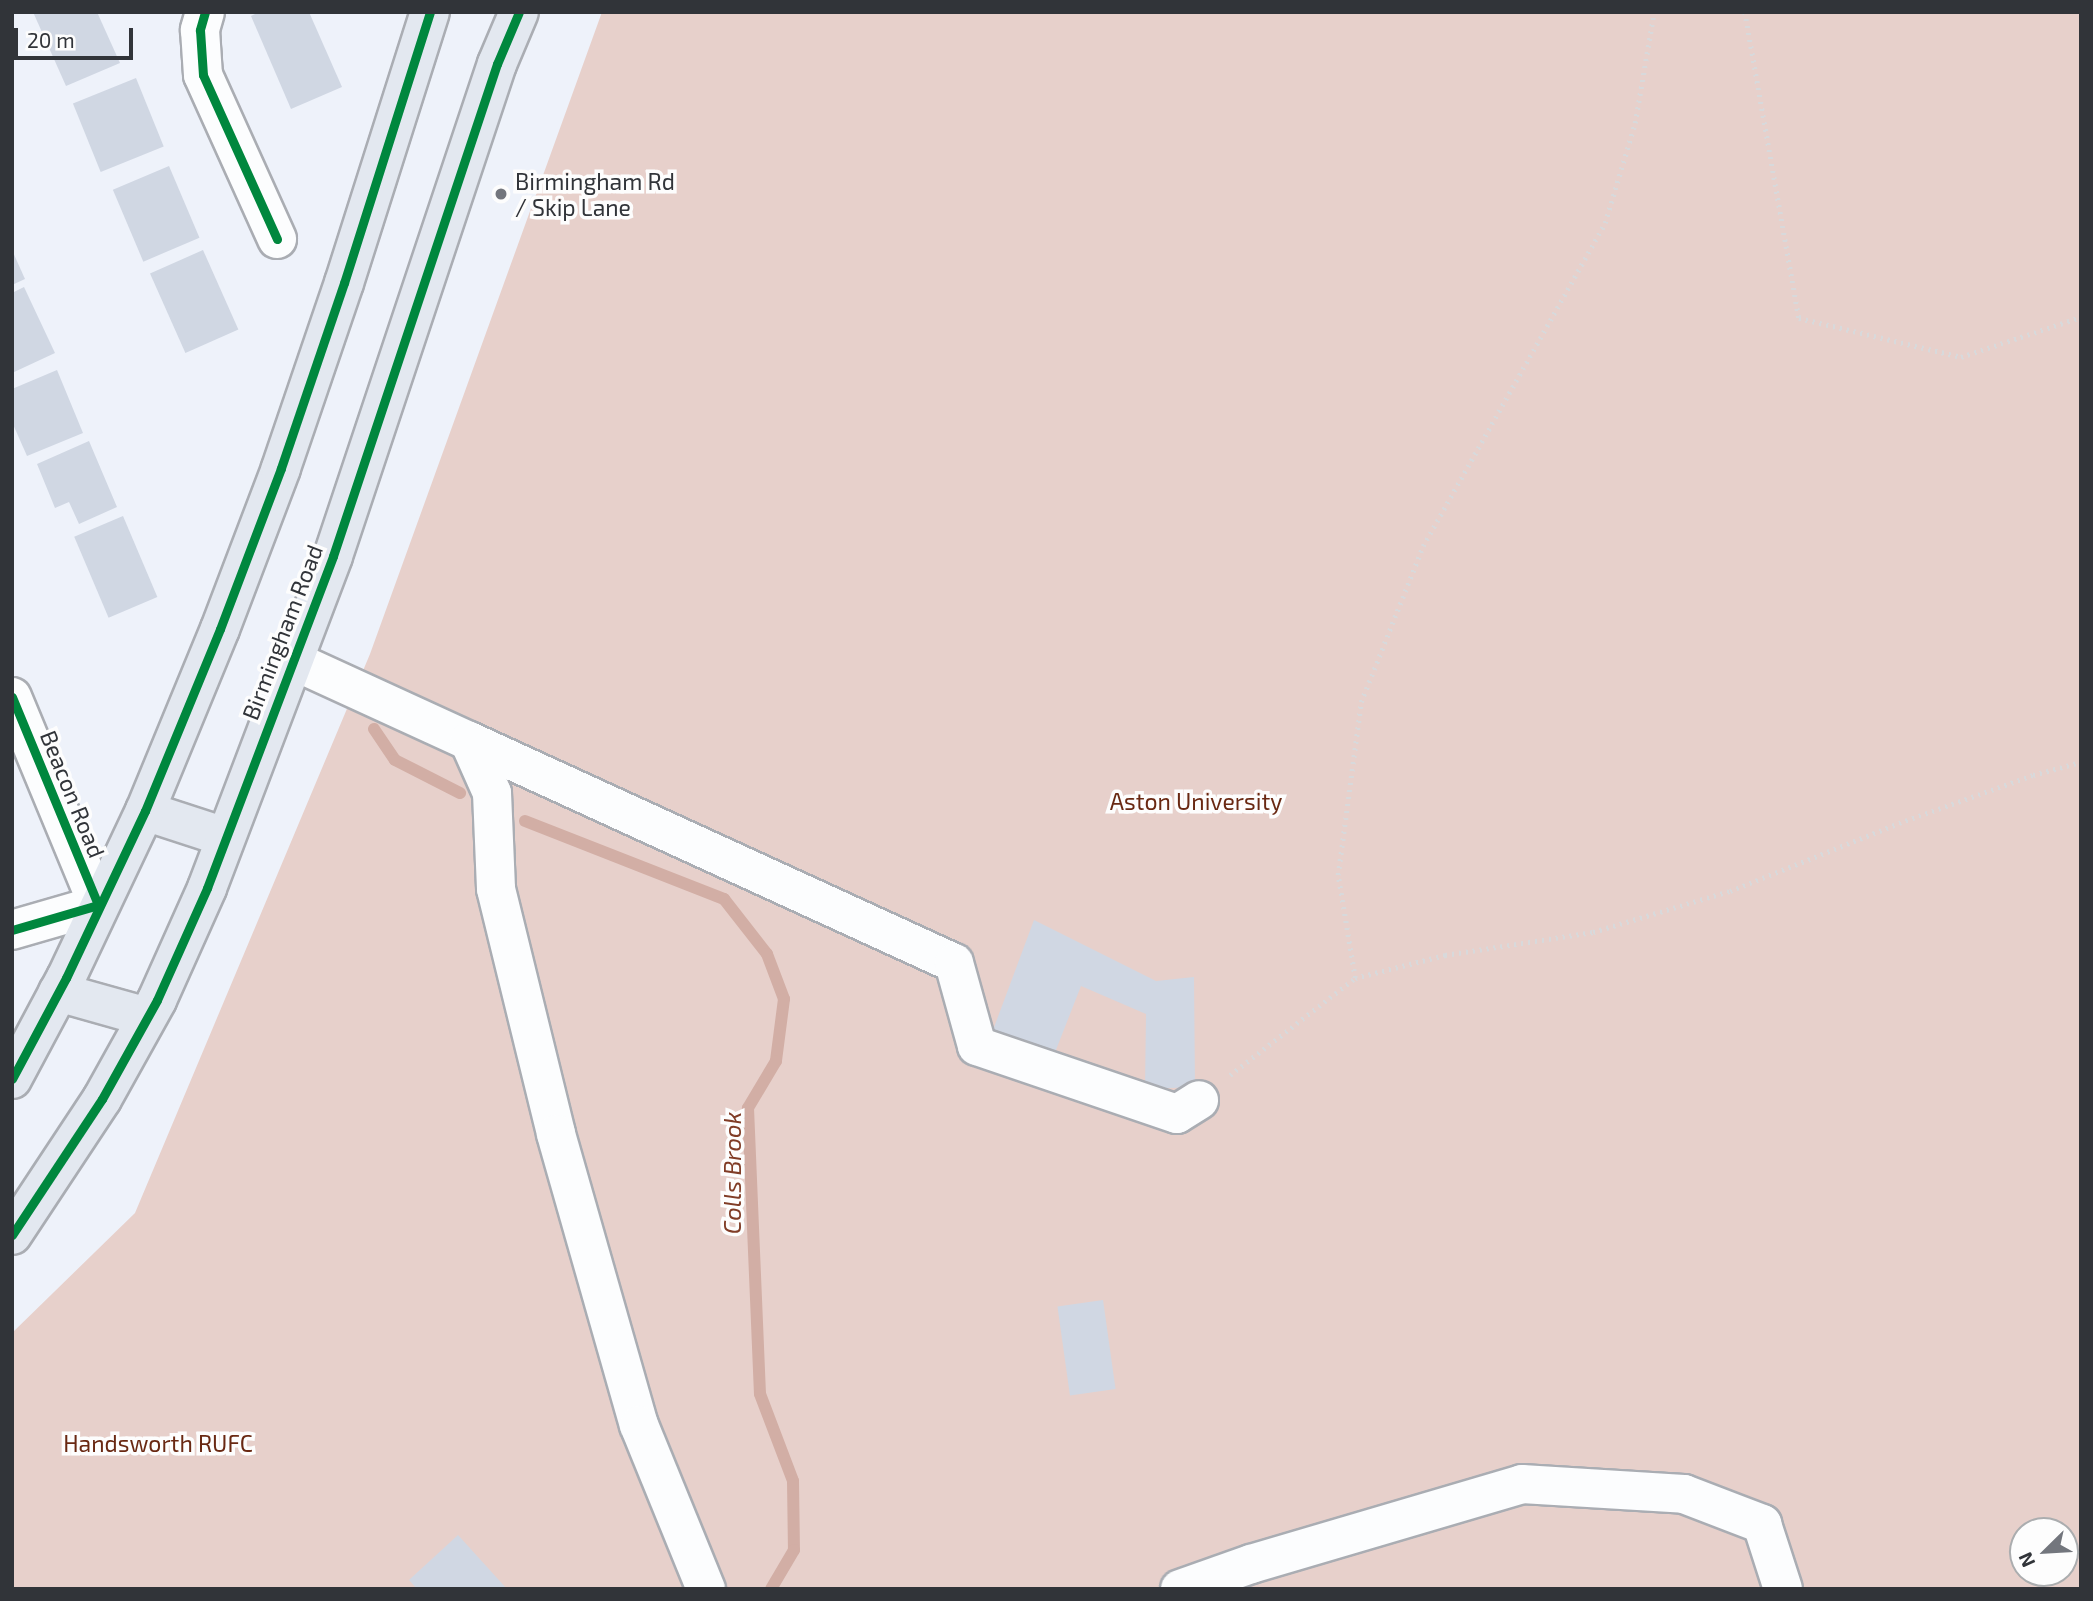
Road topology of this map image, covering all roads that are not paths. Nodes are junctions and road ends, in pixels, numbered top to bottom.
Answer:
1 (205, 12) edge
2 (430, 12) edge
3 (519, 12) edge
4 (277, 239) dead end
5 (292, 660) junction
6 (12, 697) edge
7 (469, 741) junction
8 (145, 811) junction
9 (225, 838) junction
10 (98, 905) junction
11 (12, 930) edge
12 (58, 992) junction
13 (147, 1017) junction
14 (12, 1079) edge
15 (1199, 1100) road end
16 (12, 1235) edge
17 (1254, 1576) edge
18 (706, 1589) edge
19 (1180, 1589) edge
20 (1783, 1589) edge

1 - 4 street
2 - 8 highway
3 - 5 highway, Birmingham Road
5 - 7 street
5 - 9 highway, Birmingham Road
6 - 10 street, Beacon Road
7 - 15 street
7 - 18 street
8 - 9 highway
8 - 10 highway
9 - 13 highway, Birmingham Road
10 - 11 street
10 - 12 highway
12 - 13 highway
12 - 14 highway
13 - 16 highway, Birmingham Road
17 - 19 street
17 - 20 street

